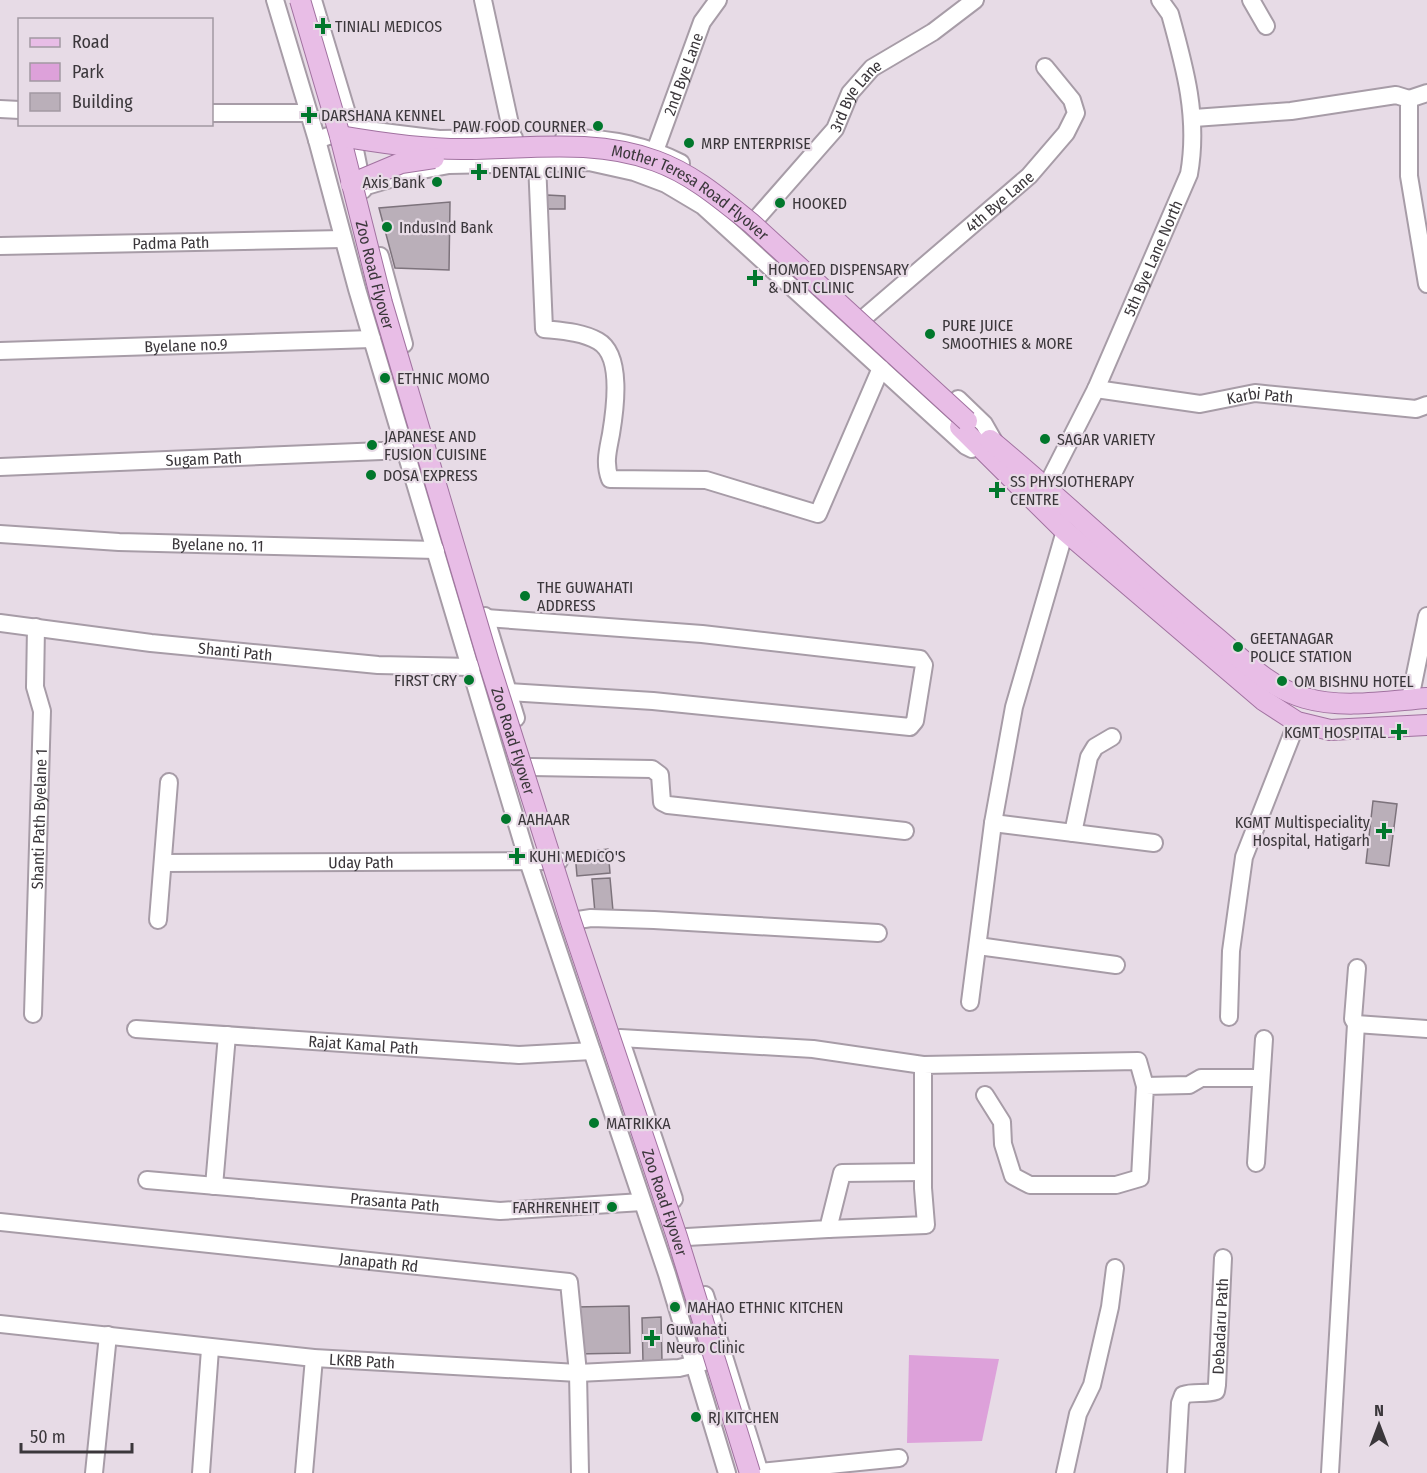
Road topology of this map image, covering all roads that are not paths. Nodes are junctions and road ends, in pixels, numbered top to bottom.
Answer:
1 (275, 0) edge
2 (288, 0) edge
3 (300, 0) edge
4 (313, 0) edge
5 (483, 0) edge
6 (975, 0) edge
7 (1160, 0) edge
8 (1251, 0) edge
9 (711, 2) edge
10 (1266, 26) dead end
11 (1045, 67) dead end
12 (1427, 93) edge
13 (1409, 99) junction
14 (0, 109) edge
15 (18, 110) edge
16 (213, 113) edge
17 (308, 113) junction
18 (1194, 118) junction
19 (345, 132) junction
20 (513, 138) junction
21 (317, 140) junction
22 (655, 151) junction
23 (537, 162) junction
24 (357, 185) junction
25 (332, 197) junction
26 (757, 218) junction
27 (343, 239) junction
28 (0, 246) edge
29 (1427, 284) edge
30 (866, 316) junction
31 (372, 339) junction
32 (0, 351) edge
33 (881, 368) junction
34 (1096, 389) junction
35 (1427, 405) edge
36 (964, 424) junction
37 (406, 450) junction
38 (993, 450) junction
39 (0, 466) edge
40 (1042, 494) junction
41 (1065, 531) junction
42 (0, 534) edge
43 (436, 550) junction
44 (1427, 616) edge
45 (486, 618) junction
46 (0, 622) edge
47 (36, 627) junction
48 (472, 667) junction
49 (508, 692) junction
50 (1418, 698) edge
51 (1297, 722) junction
52 (1427, 724) edge
53 (1112, 737) dead end
54 (531, 767) junction
55 (169, 782) dead end
56 (993, 823) junction
57 (905, 831) dead end
58 (1074, 833) junction
59 (1154, 843) dead end
60 (528, 861) junction
61 (559, 861) junction
62 (163, 863) junction
63 (158, 920) dead end
64 (578, 920) junction
65 (878, 933) dead end
66 (978, 946) junction
67 (1116, 965) dead end
68 (1357, 968) dead end
69 (969, 1002) dead end
70 (33, 1014) dead end
71 (1228, 1017) dead end
72 (1356, 1024) junction
73 (136, 1029) dead end
74 (1427, 1029) edge
75 (227, 1035) junction
76 (620, 1038) junction
77 (1263, 1039) dead end
78 (592, 1051) junction
79 (923, 1065) junction
80 (1261, 1078) junction
81 (1145, 1086) junction
82 (985, 1095) dead end
83 (1256, 1163) dead end
84 (923, 1172) junction
85 (147, 1180) dead end
86 (214, 1186) junction
87 (642, 1202) junction
88 (0, 1222) edge
89 (828, 1229) junction
90 (687, 1237) junction
91 (1223, 1258) dead end
92 (1115, 1268) dead end
93 (0, 1324) edge
94 (108, 1335) junction
95 (210, 1348) junction
96 (725, 1357) junction
97 (314, 1358) junction
98 (695, 1365) junction
99 (578, 1373) junction
100 (899, 1458) dead end
101 (94, 1473) edge
102 (201, 1473) edge
103 (304, 1473) edge
104 (580, 1473) edge
105 (727, 1473) edge
106 (736, 1473) edge
107 (757, 1473) edge
108 (1065, 1473) edge
109 (1176, 1473) edge
110 (1330, 1473) edge

1 - 17 street
2 - 106 main road, Zoo Road Flyover
3 - 19 main road, Zoo Road Flyover, bridge
4 - 19 street
5 - 20 street
6 - 26 street, 3rd Bye Lane
7 - 18 street, 5th Bye Lane North
8 - 10 street
9 - 22 street, 2nd Bye Lane
11 - 30 street, 4th Bye Lane
12 - 13 street
13 - 18 street
13 - 29 street
14 - 15 street
16 - 17 street
17 - 21 street
18 - 34 street, 5th Bye Lane North
19 - 20 street
19 - 21 street
19 - 24 main road, Zoo Road Flyover, bridge
19 - 36 main road, Mother Teresa Road Flyover, bridge
20 - 22 street
21 - 25 street
22 - 26 street
23 - 24 street
23 - 33 street
23 - 33 street
24 - 25 street
24 - 36 main road, Mother Teresa Road Flyover, bridge
24 - 45 street
24 - 107 main road, Zoo Road Flyover, bridge
25 - 27 street
26 - 30 street
27 - 28 street, Padma Path
27 - 31 street
30 - 38 street
31 - 32 street, Byelane no.9
31 - 37 street
33 - 38 street
34 - 35 street, Karbi Path
34 - 40 street, 5th Bye Lane North
36 - 38 main road, Mother Teresa Road Flyover
37 - 39 street, Sugam Path
37 - 43 street
38 - 40 main road, Mother Teresa Road Flyover
40 - 41 main road
40 - 50 main road
41 - 51 main road
41 - 56 street
42 - 43 street, Byelane no. 11
43 - 48 street
44 - 50 street
45 - 49 street
45 - 49 street
46 - 47 street, Shanti Path
47 - 48 street, Shanti Path
47 - 70 street, Shanti Path Byelane 1
48 - 60 street
49 - 54 street
51 - 52 main road
51 - 71 street
53 - 58 street
54 - 57 street
54 - 61 street
55 - 62 street
56 - 58 street
56 - 66 street
58 - 59 street
60 - 61 street, Uday Path
60 - 62 street, Uday Path
60 - 78 street
61 - 64 street
62 - 63 street
64 - 65 street
64 - 76 street
66 - 67 street
66 - 69 street
68 - 72 street
72 - 74 street
72 - 110 street
73 - 75 street, Rajat Kamal Path
75 - 78 street, Rajat Kamal Path
75 - 86 street
76 - 79 street
76 - 90 street
77 - 80 street
78 - 87 street
79 - 81 street
79 - 84 street
80 - 81 street
80 - 83 street
81 - 82 street
84 - 89 street
84 - 89 street
85 - 86 street, Prasanta Path
86 - 87 street, Prasanta Path
87 - 98 street
88 - 99 street, Janapath Rd
89 - 90 street
90 - 96 street
91 - 109 street, Debadaru Path
92 - 108 street
93 - 94 street, LKRB Path
94 - 95 street, LKRB Path
94 - 101 street
95 - 97 street, LKRB Path
95 - 102 street
96 - 98 street, LKRB Path
96 - 107 street
97 - 99 street, LKRB Path
97 - 103 street
98 - 99 street, LKRB Path
98 - 105 street
99 - 104 street, Janapath Rd
100 - 107 street

